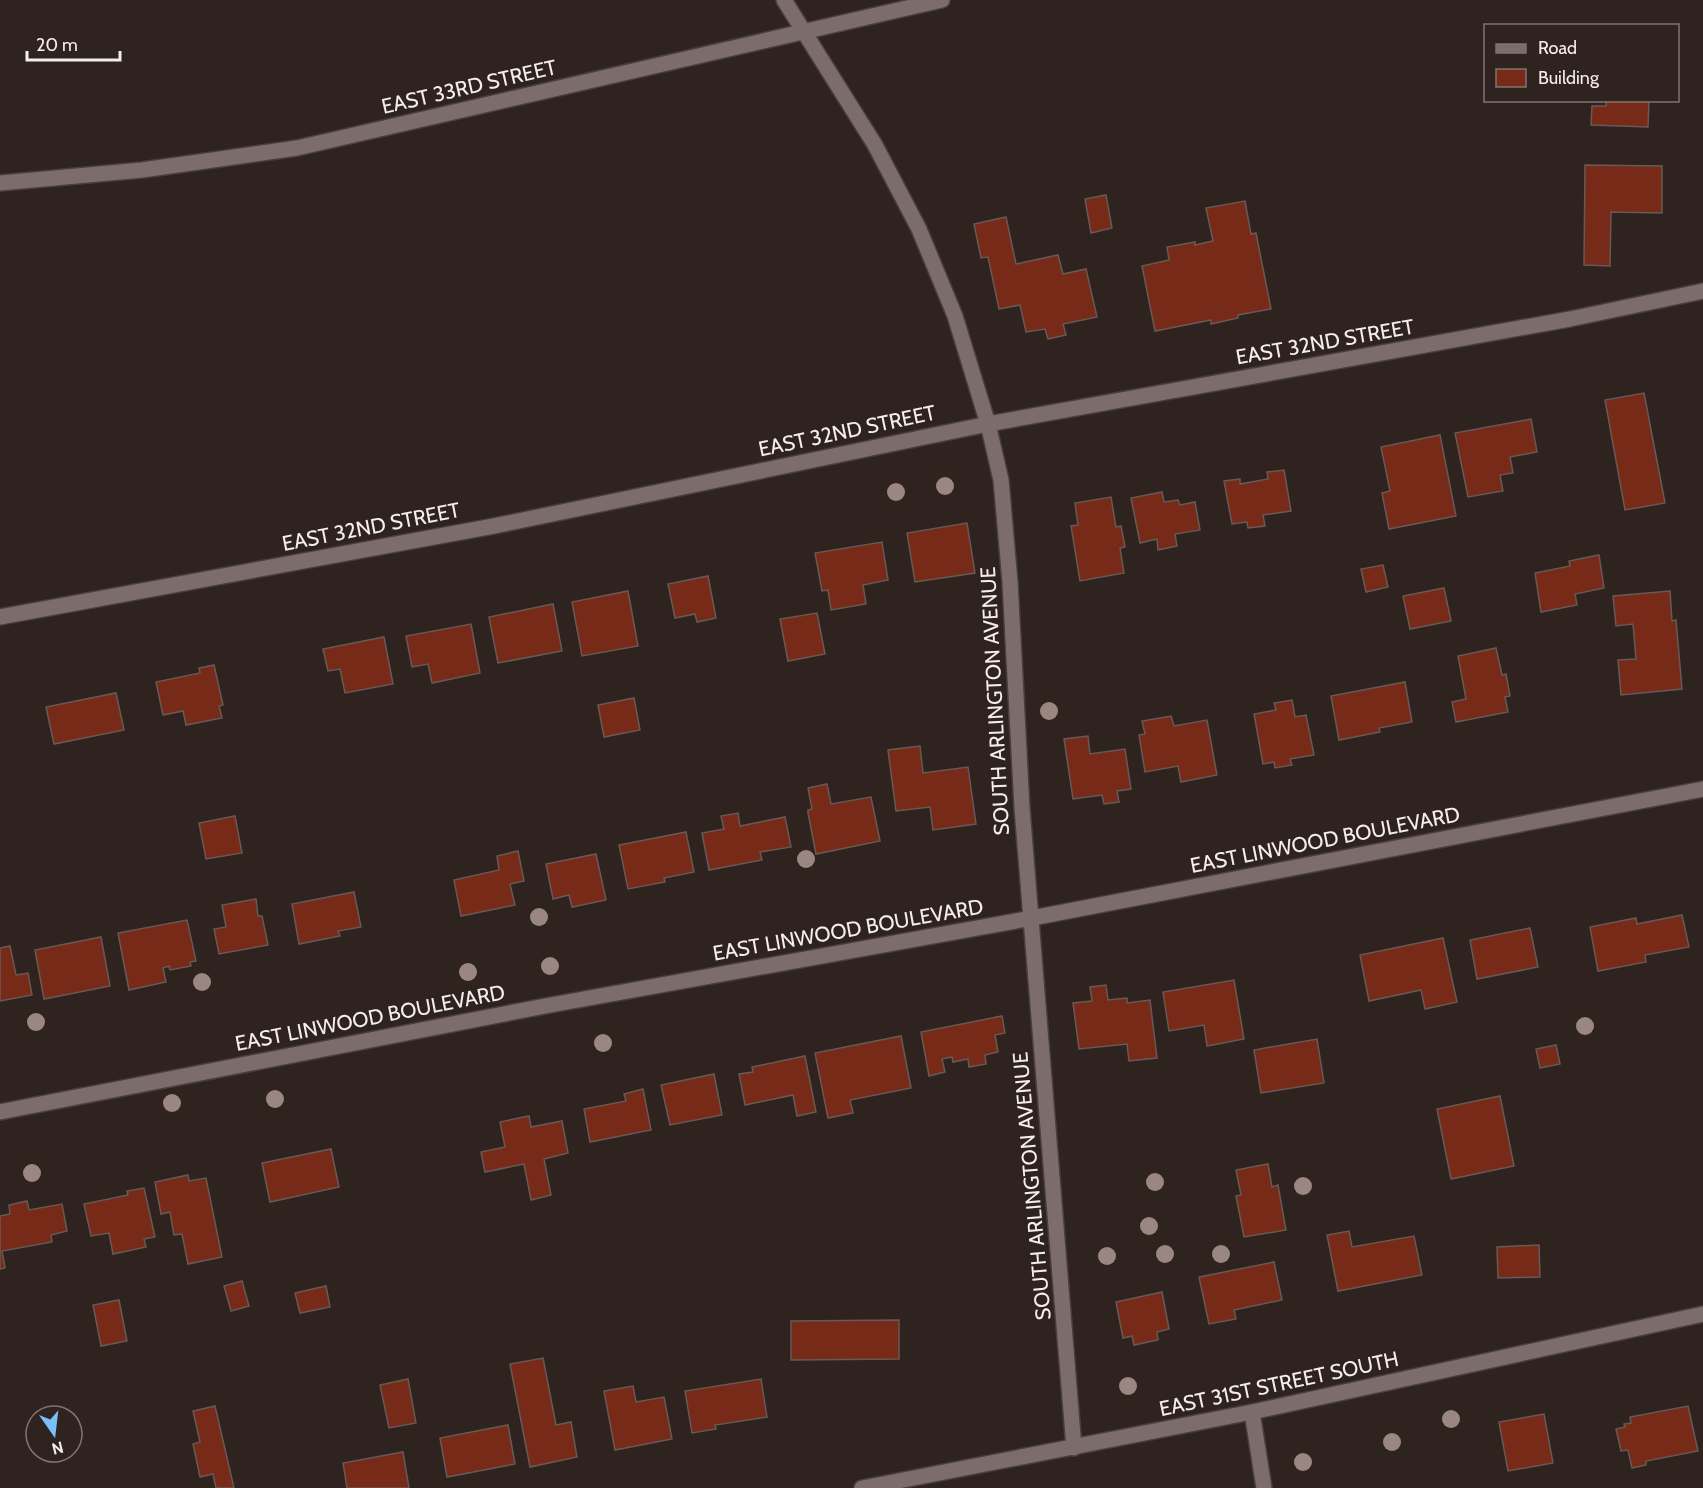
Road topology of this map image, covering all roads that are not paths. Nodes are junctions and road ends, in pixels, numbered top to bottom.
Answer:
1 (784, 0) edge
2 (942, 0) edge
3 (803, 32) junction
4 (0, 183) edge
5 (1703, 291) edge
6 (988, 424) junction
7 (0, 617) edge
8 (1703, 789) edge
9 (1032, 918) junction
10 (0, 1112) edge
11 (1703, 1314) edge
12 (1252, 1412) junction
13 (1074, 1448) junction
14 (862, 1488) edge
15 (1264, 1488) edge

1 - 3 street, SOUTH ARLINGTON AVENUE
2 - 3 street, EAST 33RD STREET
3 - 4 street, EAST 33RD STREET
3 - 6 street, SOUTH ARLINGTON AVENUE
5 - 6 street, EAST 32ND STREET
6 - 7 street, EAST 32ND STREET
6 - 9 street, SOUTH ARLINGTON AVENUE
8 - 9 street, EAST LINWOOD BOULEVARD
9 - 10 street, EAST LINWOOD BOULEVARD
9 - 13 street, SOUTH ARLINGTON AVENUE
11 - 12 street, EAST 31ST STREET SOUTH
12 - 13 street, EAST 31ST STREET SOUTH
12 - 15 street
13 - 14 street, EAST 31ST STREET SOUTH

